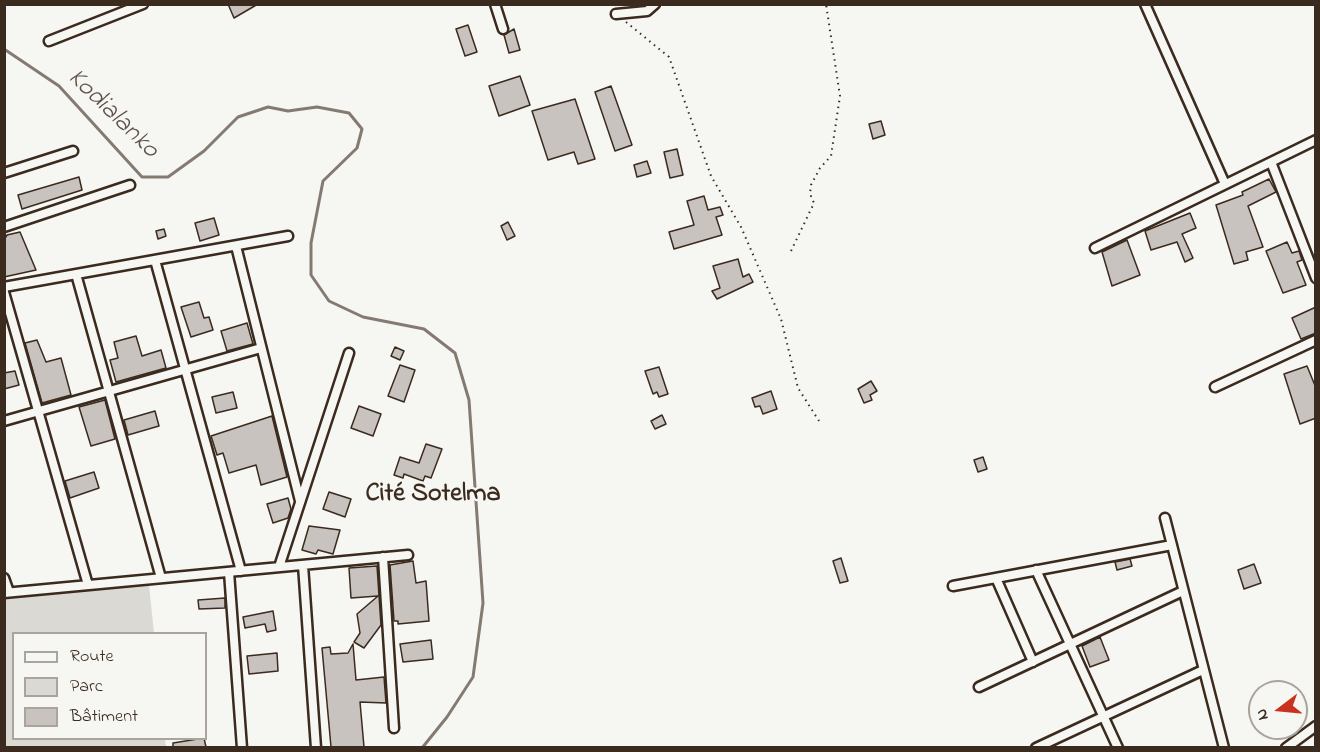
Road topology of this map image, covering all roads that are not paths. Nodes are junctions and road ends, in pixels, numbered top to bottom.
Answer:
1 (142, 4) edge
2 (495, 4) edge
3 (655, 4) edge
4 (1145, 5) edge
5 (616, 14) road end
6 (504, 29) dead end
7 (49, 41) dead end
8 (1316, 140) edge
9 (73, 152) dead end
10 (1271, 162) junction
11 (4, 173) edge
12 (1225, 184) junction
13 (130, 185) dead end
14 (4, 227) edge
15 (288, 237) dead end
16 (236, 246) junction
17 (1095, 248) dead end
18 (154, 261) junction
19 (76, 274) junction
20 (1316, 278) edge
21 (4, 289) edge
22 (1316, 340) edge
23 (261, 348) junction
24 (350, 353) dead end
25 (186, 370) junction
26 (1215, 387) dead end
27 (110, 391) junction
28 (39, 411) junction
29 (4, 421) edge
30 (300, 501) junction
31 (1165, 518) dead end
32 (1172, 545) junction
33 (408, 555) dead end
34 (383, 557) junction
35 (303, 565) junction
36 (279, 567) junction
37 (241, 570) junction
38 (1036, 570) junction
39 (229, 572) junction
40 (4, 578) edge
41 (161, 578) junction
42 (996, 578) junction
43 (88, 585) junction
44 (952, 586) dead end
45 (1183, 591) junction
46 (7, 592) edge
47 (1070, 644) junction
48 (1033, 662) junction
49 (1203, 670) junction
50 (979, 687) dead end
51 (1104, 716) junction
52 (1316, 726) edge
53 (394, 728) dead end
54 (242, 747) edge
55 (316, 747) edge
56 (1036, 747) edge
57 (1118, 747) edge
58 (1224, 747) edge
59 (1286, 747) edge

1 - 7 street
2 - 6 street
3 - 5 street
4 - 12 street
8 - 10 street
9 - 11 street
10 - 12 street
10 - 20 street
12 - 17 street
13 - 14 street
15 - 16 street
16 - 18 street
16 - 23 street
18 - 19 street
18 - 25 street
19 - 21 street
19 - 27 street
21 - 28 street
22 - 26 street
23 - 25 street
23 - 30 street
24 - 30 street
25 - 27 street
25 - 37 street
27 - 28 street
27 - 41 street
28 - 29 street
28 - 43 street
30 - 36 street
31 - 32 street
32 - 38 street
32 - 45 street
33 - 34 street
34 - 35 street
34 - 53 street
35 - 36 street
35 - 55 street
36 - 37 street
37 - 39 street
38 - 42 street
38 - 47 street
39 - 41 street
39 - 54 street
40 - 46 street
41 - 43 street
42 - 44 street
42 - 48 street
43 - 46 street
45 - 47 street
45 - 49 street
47 - 48 street
47 - 51 street
48 - 50 street
49 - 51 street
49 - 58 street
51 - 56 street
51 - 57 street
52 - 59 street

